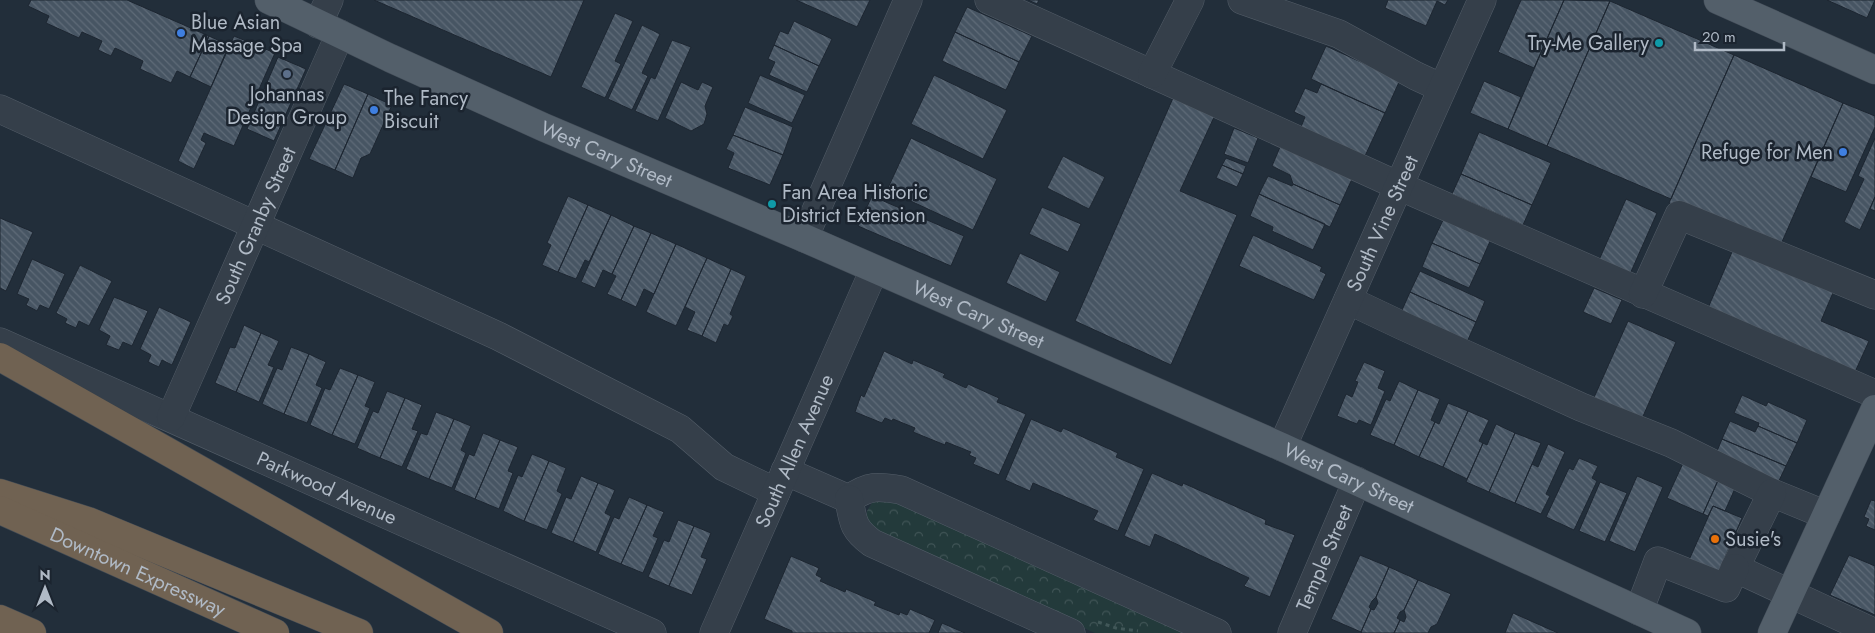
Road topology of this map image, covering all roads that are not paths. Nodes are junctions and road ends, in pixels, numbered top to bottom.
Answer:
1 (269, 0) edge
2 (908, 0) edge
3 (989, 0) edge
4 (1190, 0) edge
5 (1242, 0) edge
6 (1482, 0) edge
7 (1718, 0) edge
8 (329, 19) edge
9 (1875, 70) edge
10 (1152, 74) junction
11 (1442, 88) junction
12 (0, 109) edge
13 (1399, 186) junction
14 (257, 225) junction
15 (804, 238) junction
16 (874, 270) junction
17 (1643, 294) junction
18 (1875, 295) edge
19 (1348, 300) junction
20 (0, 342) edge
21 (0, 357) edge
22 (1875, 394) edge
23 (1875, 409) edge
24 (171, 418) junction
25 (1282, 447) junction
26 (780, 481) junction
27 (1357, 481) junction
28 (0, 493) edge
29 (1772, 493) junction
30 (849, 499) junction
31 (0, 510) edge
32 (1826, 515) junction
33 (1735, 568) junction
34 (1790, 594) junction
35 (1639, 611) junction
36 (0, 619) edge
37 (32, 633) edge
38 (275, 633) edge
39 (359, 633) edge
40 (489, 633) edge
41 (652, 633) edge
42 (714, 633) edge
43 (1071, 633) edge
44 (1217, 633) edge
45 (1292, 633) edge
46 (1687, 633) edge
47 (1772, 633) edge
48 (1875, 633) edge

1 - 8 main road, West Cary Street
2 - 15 street
3 - 10 street
4 - 10 street
5 - 11 street
6 - 11 street, South Vine Street
7 - 9 main road
8 - 14 street, South Granby Street
8 - 15 main road, West Cary Street
10 - 13 street
11 - 13 street, South Vine Street
12 - 14 street
13 - 17 street
13 - 19 street, South Vine Street
14 - 24 street, South Granby Street
14 - 26 street
15 - 16 main road, West Cary Street
16 - 25 main road, West Cary Street
16 - 26 street, South Allen Avenue
17 - 18 street
17 - 22 street
19 - 25 street, South Vine Street
19 - 29 street
20 - 24 street, Parkwood Avenue
21 - 40 highway
23 - 32 main road
24 - 41 street, Parkwood Avenue
25 - 27 main road, West Cary Street
26 - 30 street
26 - 42 street, South Allen Avenue
27 - 35 main road, West Cary Street
27 - 45 street, Temple Street
28 - 39 highway
29 - 32 street
29 - 33 street
30 - 43 street
30 - 44 street
31 - 38 highway, Downtown Expressway
32 - 34 main road
33 - 34 street
33 - 35 street
34 - 47 main road
34 - 48 street
35 - 46 main road, West Cary Street
36 - 37 highway

